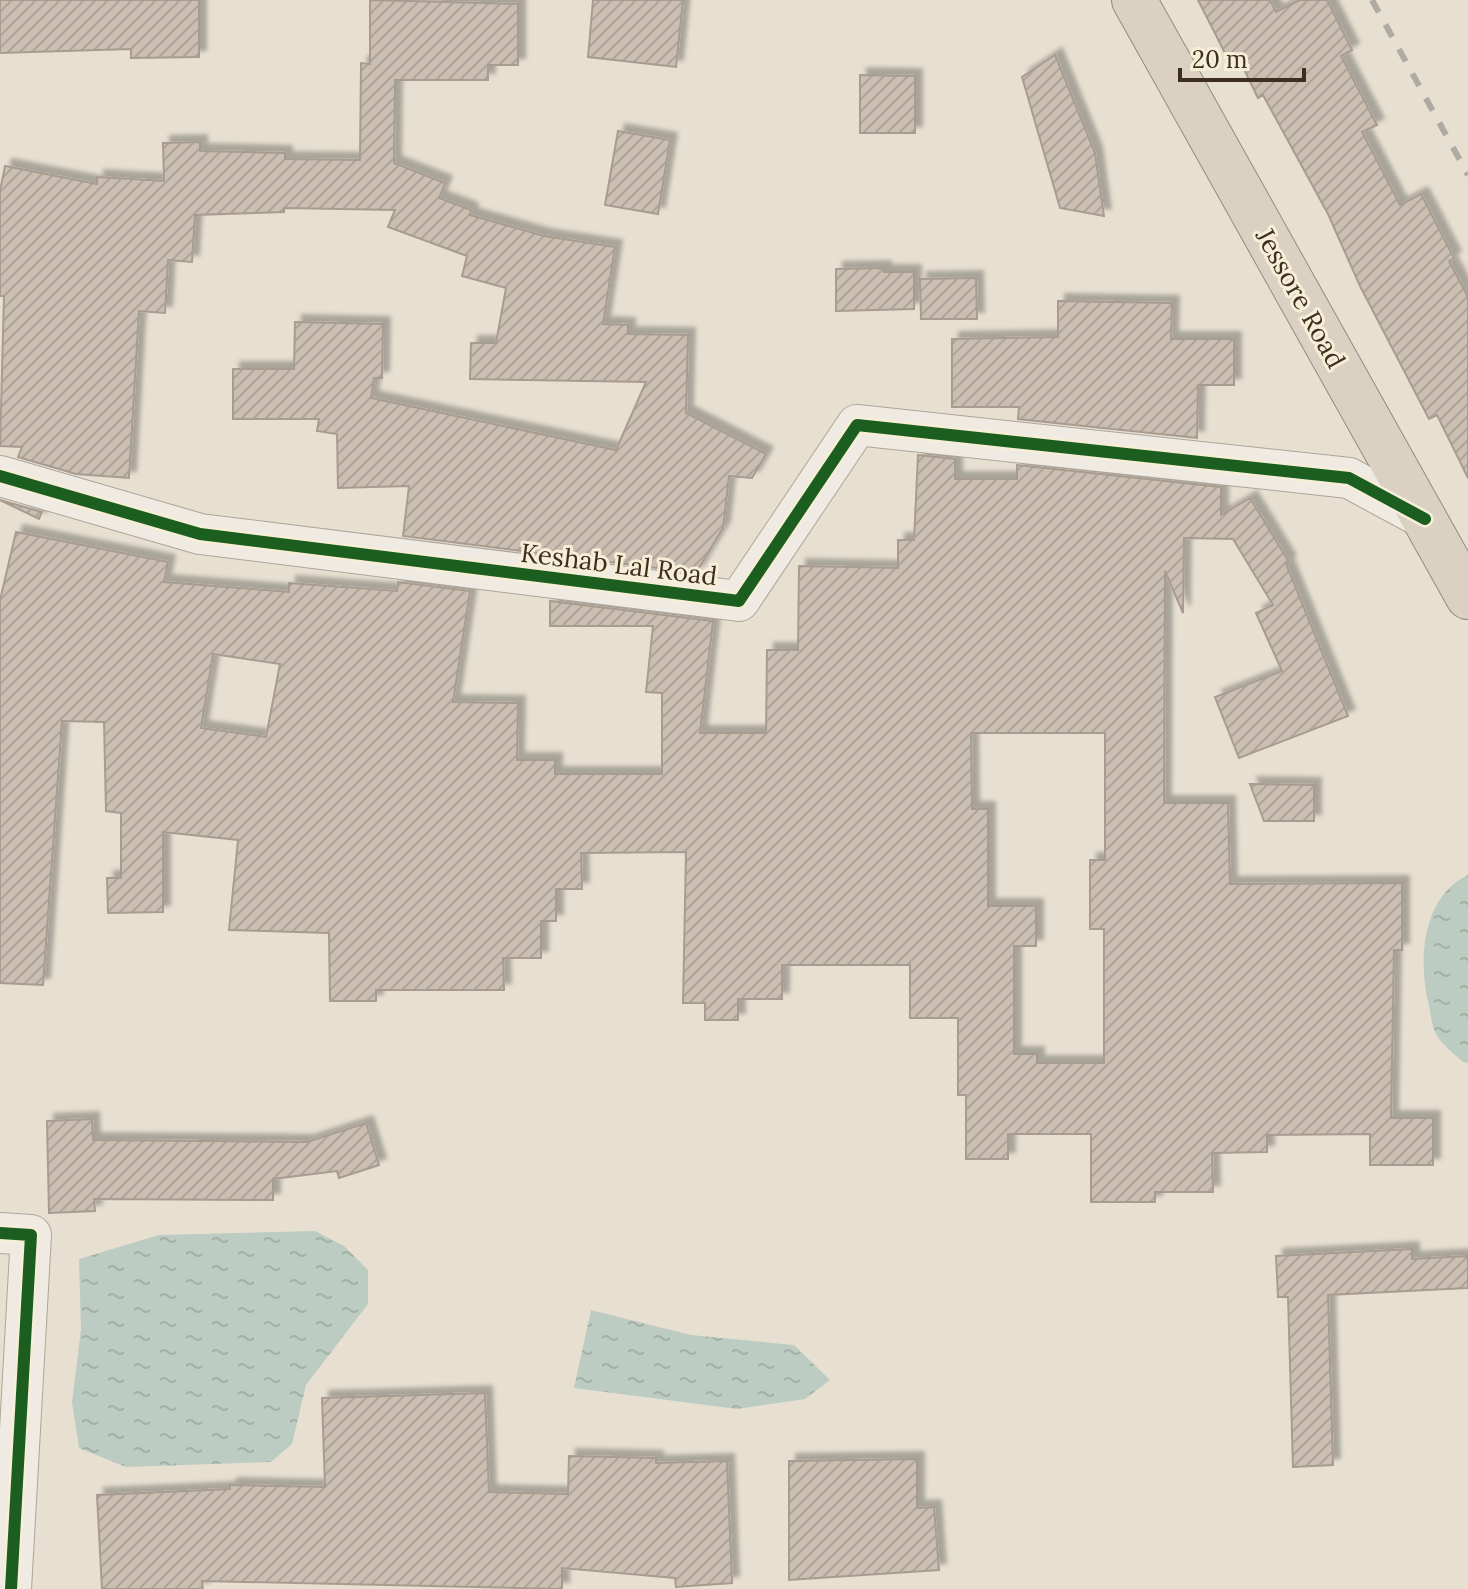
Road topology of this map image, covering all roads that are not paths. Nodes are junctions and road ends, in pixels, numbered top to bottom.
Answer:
1 (1134, 0) edge
2 (0, 476) edge
3 (1425, 519) junction
4 (1468, 597) edge
5 (0, 1233) edge
6 (11, 1589) edge

1 - 3 highway, Jessore Road
2 - 3 street, Keshab Lal Road
3 - 4 highway, Jessore Road
5 - 6 street

